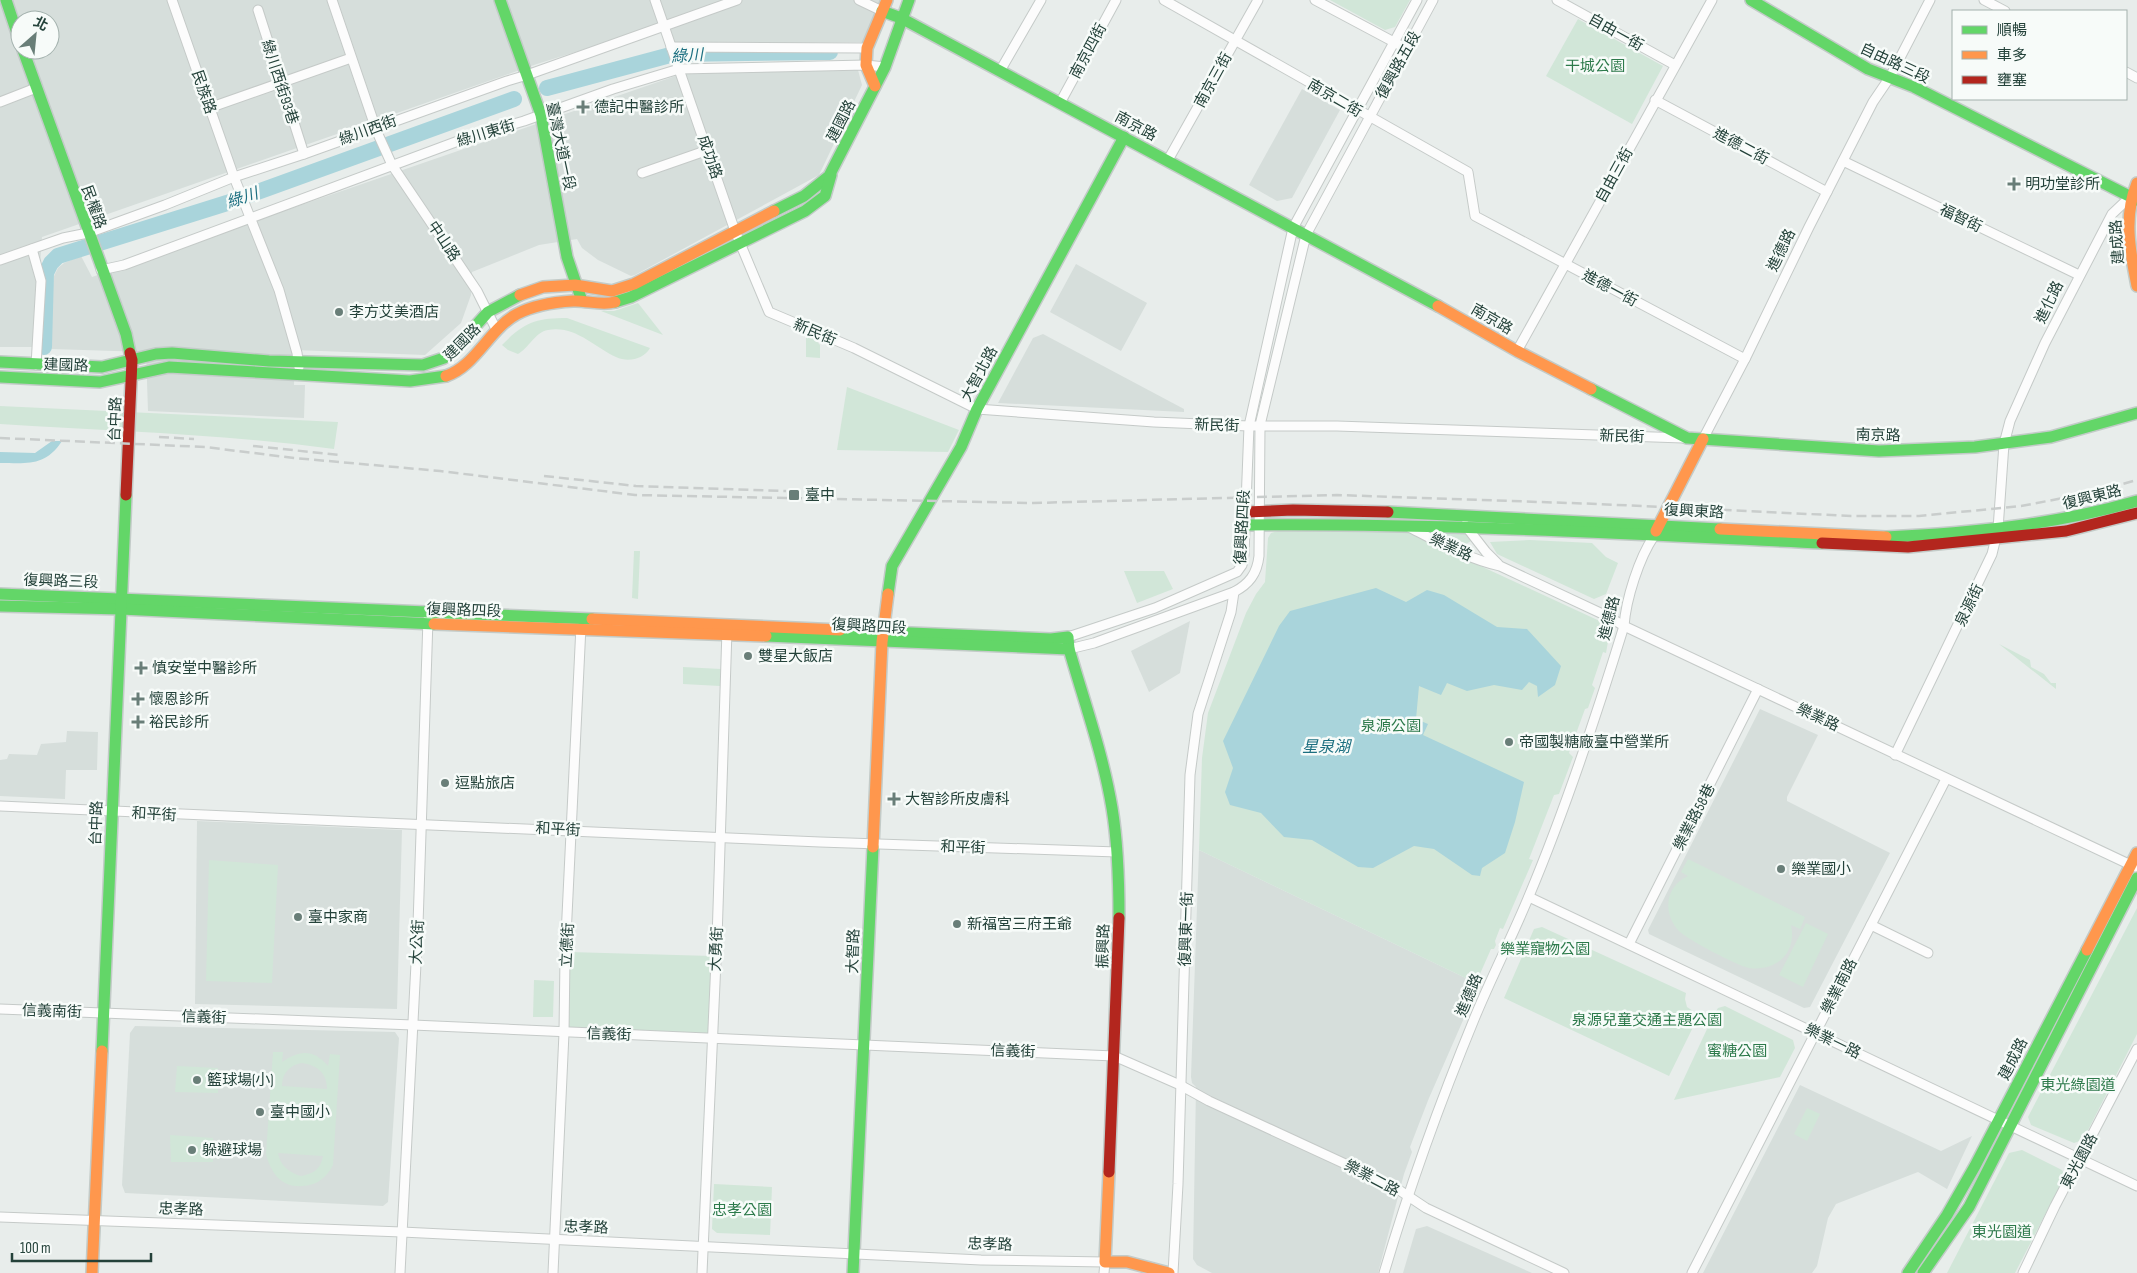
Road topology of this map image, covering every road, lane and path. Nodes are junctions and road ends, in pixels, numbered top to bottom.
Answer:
1 (6, 0) edge
2 (172, 0) edge
3 (332, 0) edge
4 (500, 0) edge
5 (655, 0) edge
6 (737, 0) edge
7 (859, 0) edge
8 (909, 0) edge
9 (1041, 0) edge
10 (1116, 0) edge
11 (1164, 0) edge
12 (1258, 0) edge
13 (1315, 0) edge
14 (1417, 0) edge
15 (1433, 0) edge
16 (1557, 0) edge
17 (1712, 0) edge
18 (1752, 0) edge
19 (1930, 0) edge
20 (1984, 0) edge
21 (885, 5) edge
22 (258, 10) dead end
23 (2003, 10) edge
24 (10, 12) edge
25 (901, 18) junction
26 (664, 26) junction
27 (1235, 41) junction
28 (1394, 42) junction
29 (671, 47) junction
30 (868, 48) junction
31 (1407, 49) junction
32 (350, 58) junction
33 (26, 60) edge
34 (866, 65) junction
35 (1675, 65) junction
36 (885, 67) junction
37 (679, 69) junction
38 (1000, 71) junction
39 (1890, 77) junction
40 (528, 78) junction
41 (280, 84) junction
42 (875, 86) junction
43 (36, 88) junction
44 (1655, 100) junction
45 (0, 102) edge
46 (1060, 103) junction
47 (209, 108) junction
48 (1356, 110) junction
49 (540, 112) junction
50 (1368, 117) junction
51 (376, 129) junction
52 (1124, 137) junction
53 (708, 150) junction
54 (304, 154) junction
55 (1168, 160) junction
56 (1843, 161) junction
57 (392, 165) junction
58 (834, 168) junction
59 (642, 173) dead end
60 (236, 180) junction
61 (2137, 183) edge
62 (814, 190) junction
63 (1827, 192) junction
64 (825, 196) junction
65 (2134, 198) edge
66 (1475, 216) joint
67 (252, 218) junction
68 (1293, 228) junction
69 (1306, 236) junction
70 (737, 237) junction
71 (90, 238) junction
72 (32, 249) junction
73 (0, 260) edge
74 (1564, 264) junction
75 (101, 270) junction
76 (2079, 275) junction
77 (575, 285) junction
78 (2137, 286) edge
79 (582, 301) junction
80 (488, 312) junction
81 (769, 312) joint
82 (496, 329) junction
83 (1517, 351) junction
84 (1745, 359) junction
85 (132, 360) junction
86 (0, 362) edge
87 (299, 362) junction
88 (36, 365) junction
89 (131, 375) junction
90 (300, 375) junction
91 (0, 377) edge
92 (976, 409) junction
93 (2137, 413) edge
94 (1260, 425) junction
95 (1249, 426) junction
96 (1687, 438) junction
97 (1702, 439) junction
98 (2004, 444) junction
99 (2137, 501) edge
100 (1259, 511) junction
101 (1246, 512) junction
102 (2137, 513) edge
103 (1457, 515) junction
104 (1659, 524) junction
105 (1246, 525) junction
106 (1258, 525) junction
107 (1404, 525) junction
108 (1466, 527) junction
109 (1996, 534) junction
110 (1654, 536) junction
111 (1500, 566) junction
112 (1234, 592) junction
113 (0, 594) edge
114 (121, 603) junction
115 (0, 606) edge
116 (428, 611) junction
117 (582, 618) junction
118 (427, 624) junction
119 (1624, 626) junction
120 (581, 630) junction
121 (727, 630) junction
122 (882, 637) junction
123 (1069, 643) junction
124 (1758, 689) junction
125 (1895, 754) junction
126 (1946, 779) junction
127 (0, 806) edge
128 (112, 812) junction
129 (421, 826) junction
130 (572, 830) junction
131 (721, 838) junction
132 (871, 842) junction
133 (1117, 852) junction
134 (2137, 853) edge
135 (2134, 866) edge
136 (2137, 878) edge
137 (1529, 897) junction
138 (1871, 925) junction
139 (1629, 944) junction
140 (1928, 953) dead end
141 (0, 1009) edge
142 (104, 1013) junction
143 (413, 1025) junction
144 (564, 1033) junction
145 (1815, 1033) junction
146 (712, 1038) junction
147 (864, 1046) junction
148 (2137, 1049) edge
149 (1114, 1056) junction
150 (1180, 1085) junction
151 (1999, 1122) junction
152 (2011, 1126) junction
153 (2081, 1158) junction
154 (2137, 1186) edge
155 (1408, 1197) junction
156 (0, 1217) edge
157 (95, 1221) junction
158 (402, 1232) junction
159 (554, 1241) junction
160 (703, 1246) junction
161 (854, 1253) junction
162 (1104, 1267) edge
163 (92, 1273) edge
164 (400, 1273) edge
165 (553, 1273) edge
166 (702, 1273) edge
167 (853, 1273) edge
168 (1169, 1273) edge
169 (1173, 1273) edge
170 (1384, 1273) edge
171 (1564, 1273) edge
172 (1692, 1273) edge
173 (1908, 1273) edge
174 (1923, 1273) edge
175 (2023, 1273) edge

1 - 24 main road
2 - 47 street, 民族路
3 - 32 street
4 - 40 main road, 臺灣大道一段
5 - 26 street, 成功路
6 - 26 street, 綠川西街
7 - 21 street
8 - 25 main road, 建國路
9 - 38 street
10 - 46 street, 南京四街
11 - 27 street, 南京二街
12 - 27 street, 南京三街
13 - 28 street
14 - 28 street, 復興路五段
15 - 31 street, 復興路五段
16 - 35 street, 自由一街
17 - 35 street, 自由三街
18 - 39 main road, 自由路三段
19 - 39 street, 進德路
20 - 23 street
21 - 25 main road, 南京路
21 - 30 main road
22 - 41 street, 綠川西街93巷
25 - 36 main road, 建國路
25 - 38 main road, 南京路
26 - 29 street, 成功路
26 - 40 street, 綠川西街
27 - 48 street, 南京二街
27 - 55 street, 南京三街
28 - 31 street
28 - 48 street, 復興路五段
29 - 30 street
29 - 37 street, 成功路
30 - 34 main road
31 - 50 street, 復興路五段
32 - 41 street
32 - 51 street
33 - 43 main road, 民權路
34 - 36 street, 綠川東街
34 - 37 street, 綠川東街
34 - 42 main road
35 - 44 street, 自由三街
36 - 42 main road, 建國路
37 - 49 street, 綠川東街
37 - 53 street, 成功路
38 - 46 main road, 南京路
39 - 56 street, 進德路
39 - 65 main road, 自由路三段
40 - 49 main road, 臺灣大道一段
40 - 51 street, 綠川西街
41 - 47 street
41 - 54 street, 綠川西街93巷
42 - 58 main road, 建國路
43 - 45 street
43 - 71 main road, 民權路
44 - 63 street, 進德二街
44 - 74 street, 自由三街
46 - 52 main road, 南京路
47 - 60 street, 民族路
48 - 50 street, 南京二街
48 - 68 street, 復興路五段
49 - 57 street, 綠川東街
49 - 77 main road, 臺灣大道一段
50 - 66 street, 南京二街
50 - 69 street, 復興路五段
51 - 54 street, 綠川西街
51 - 57 street, 中山路
52 - 55 main road, 南京路
52 - 92 main road, 大智北路
53 - 59 street
53 - 70 street, 成功路
54 - 60 street, 綠川西街
55 - 68 main road, 南京路
56 - 63 street, 進德路
56 - 76 street, 福智街
57 - 67 street, 綠川東街
57 - 80 street, 中山路
58 - 62 main road, 建國路
58 - 64 main road, 建國路
60 - 67 street, 民族路
60 - 71 street, 綠川西街
61 - 65 main road, 進化路
62 - 64 street
62 - 70 main road, 建國路
63 - 84 street, 進德路
64 - 70 main road, 建國路
65 - 76 street, 進化路
65 - 78 main road, 建成路
66 - 74 street, 進德一街
67 - 75 street, 綠川東街
67 - 87 street
68 - 69 main road, 南京路
68 - 95 street, 復興路四段
69 - 83 main road, 南京路
69 - 94 street, 復興路四段
70 - 77 main road, 建國路
70 - 79 main road, 建國路
70 - 81 street, 成功路
71 - 72 street, 綠川西街
71 - 75 main road, 民權路
72 - 73 street, 綠川西街
72 - 88 street
74 - 83 street, 自由三街
74 - 84 street, 進德一街
75 - 85 main road, 民權路
76 - 98 street, 進化路
77 - 79 main road, 臺灣大道一段
77 - 80 main road, 建國路
79 - 82 main road, 建國路
80 - 82 street, 中山路
80 - 87 main road, 建國路
81 - 92 street, 新民街
82 - 90 main road, 建國路
83 - 96 main road, 南京路
84 - 97 street, 進德路
85 - 87 main road, 建國路
85 - 88 main road, 建國路
85 - 89 main road, 民權路
86 - 88 main road, 建國路
87 - 90 street
89 - 90 main road, 建國路
89 - 91 main road, 建國路
89 - 114 main road, 台中路
92 - 95 street, 新民街
92 - 122 main road, 大智北路
93 - 98 main road, 南京路
94 - 95 street, 新民街
94 - 96 street, 新民街
94 - 100 street, 復興路四段
95 - 101 street, 復興路四段
96 - 97 main road, 南京路
97 - 98 main road, 南京路
97 - 104 main road, 進德路
98 - 109 street, 泉源街
99 - 109 main road, 復興東路
100 - 101 main road, 復興東路
100 - 103 main road, 復興東路
100 - 106 street, 復興路四段
101 - 105 street, 復興路四段
102 - 109 main road, 復興東路
103 - 104 main road, 復興東路
103 - 108 street, 樂業路
104 - 109 main road, 復興東路
104 - 110 main road, 進德路
105 - 106 main road, 復興東路
105 - 123 street, 復興路四段
106 - 107 main road, 復興東路
106 - 112 street, 復興路四段
107 - 108 main road, 復興東路
107 - 111 street, 樂業路
108 - 110 main road, 復興東路
108 - 111 street, 樂業路
109 - 110 main road, 復興東路
109 - 125 street, 泉源街
110 - 119 street, 進德路
111 - 119 street, 樂業路
112 - 123 street, 復興路四段
112 - 150 street, 復興東一街
113 - 114 main road, 復興路三段
114 - 115 main road, 復興路三段
114 - 116 main road, 復興路四段
114 - 118 main road, 復興路四段
114 - 128 main road, 台中路
116 - 117 main road, 復興路四段
116 - 118 street, 大公街
117 - 120 street, 立德街
117 - 121 main road, 復興路四段
118 - 120 main road, 復興路四段
118 - 129 street, 大公街
119 - 124 street, 樂業路
119 - 137 street, 進德路
120 - 121 main road, 復興路四段
120 - 130 street, 立德街
121 - 122 main road, 復興路四段
121 - 131 street, 大勇街
122 - 123 main road, 復興路四段
122 - 132 main road, 大智路
123 - 133 main road, 振興路
124 - 125 street, 樂業路
124 - 139 street, 樂業路58巷
125 - 126 street, 樂業路
126 - 135 street, 樂業路
126 - 138 street, 樂業南路
127 - 128 street, 和平街
128 - 129 street, 和平街
128 - 142 main road, 台中路
129 - 130 street, 和平街
129 - 143 street, 大公街
130 - 131 street, 和平街
130 - 144 street, 立德街
131 - 132 street, 和平街
131 - 146 street, 大勇街
132 - 133 street, 和平街
132 - 147 main road, 大智路
133 - 149 main road, 振興路
134 - 135 main road, 建成路
135 - 151 main road, 建成路
136 - 152 main road, 建成路
137 - 139 street, 樂業一路
137 - 155 street, 進德路
138 - 140 street
138 - 145 street, 樂業南路
139 - 145 street, 樂業一路
141 - 142 street, 信義南街
142 - 143 street, 信義街
142 - 157 main road, 台中路
143 - 144 street, 信義街
143 - 158 street, 大公街
144 - 146 street, 信義街
144 - 159 street, 立德街
145 - 151 street, 樂業一路
145 - 172 street, 樂業南路
146 - 147 street, 信義街
146 - 160 street, 大勇街
147 - 149 street, 信義街
147 - 161 main road, 大智路
148 - 153 street, 東光園路
149 - 150 street, 樂業二路
149 - 162 main road, 振興路
150 - 155 street, 樂業二路
150 - 169 street, 復興東一街
151 - 152 street, 樂業一路
151 - 173 main road, 建成路
152 - 153 street, 樂業一路
152 - 174 main road, 建成路
153 - 154 street, 樂業一路
153 - 175 street, 東光園路
155 - 170 street, 進德路
155 - 171 street, 樂業二路
156 - 157 street, 忠孝路
157 - 158 street, 忠孝路
157 - 163 main road, 台中路
158 - 159 street, 忠孝路
158 - 164 street, 大公街
159 - 160 street, 忠孝路
159 - 165 street, 立德街
160 - 161 street, 忠孝路
160 - 166 street, 大勇街
161 - 162 street, 忠孝路
161 - 167 main road, 大智路
162 - 168 main road, 忠孝路

